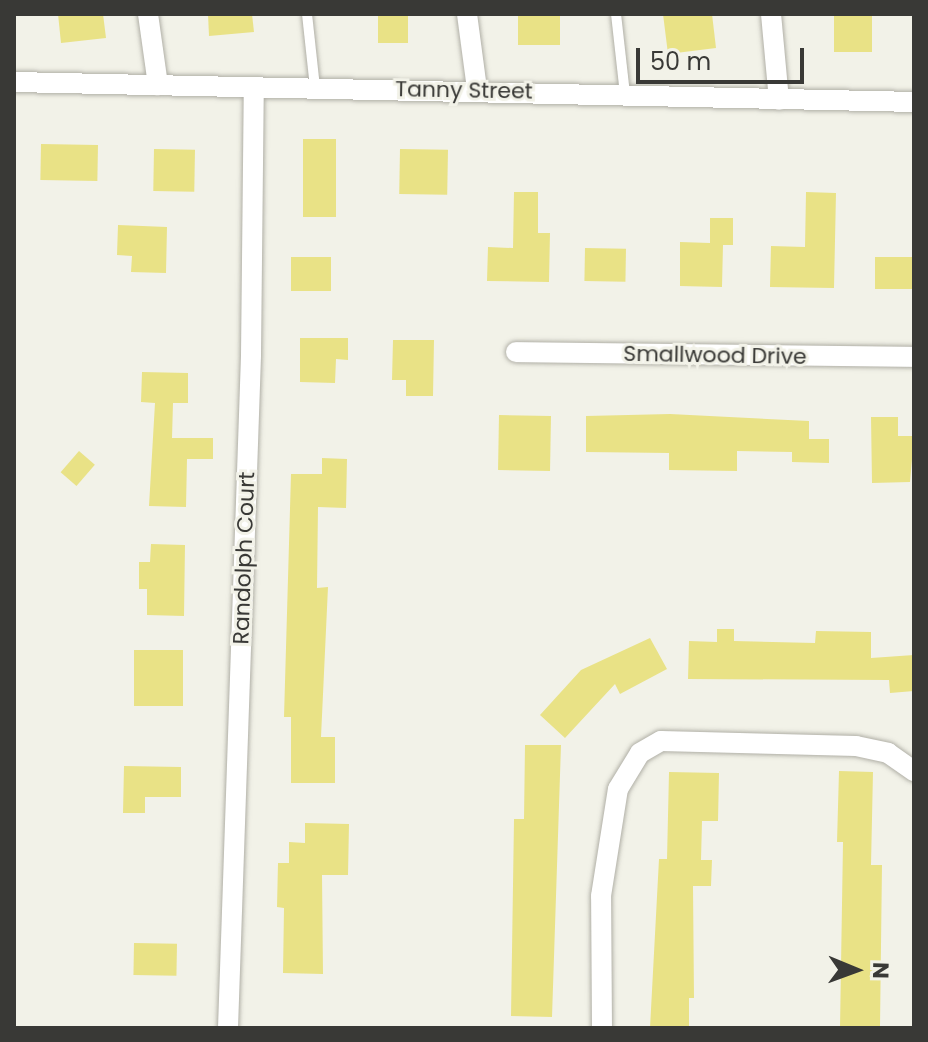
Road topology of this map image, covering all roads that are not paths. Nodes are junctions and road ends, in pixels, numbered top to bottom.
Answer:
1 (148, 14) edge
2 (307, 14) edge
3 (467, 14) edge
4 (616, 14) edge
5 (771, 14) edge
6 (14, 82) edge
7 (158, 85) junction
8 (254, 87) junction
9 (315, 88) junction
10 (477, 89) junction
11 (625, 94) junction
12 (779, 100) junction
13 (914, 102) edge
14 (516, 352) dead end
15 (914, 357) edge
16 (914, 771) edge
17 (228, 1028) edge
18 (602, 1028) edge

1 - 7 street
2 - 9 lane
3 - 10 street
4 - 11 lane
5 - 12 street
6 - 7 street, Tanny Street
7 - 8 street, Tanny Street
8 - 9 street, Tanny Street
8 - 17 street, Randolph Court
9 - 10 street, Tanny Street
10 - 11 street, Tanny Street
11 - 12 street, Tanny Street
12 - 13 street, Tanny Street
14 - 15 street, Smallwood Drive
16 - 18 street

